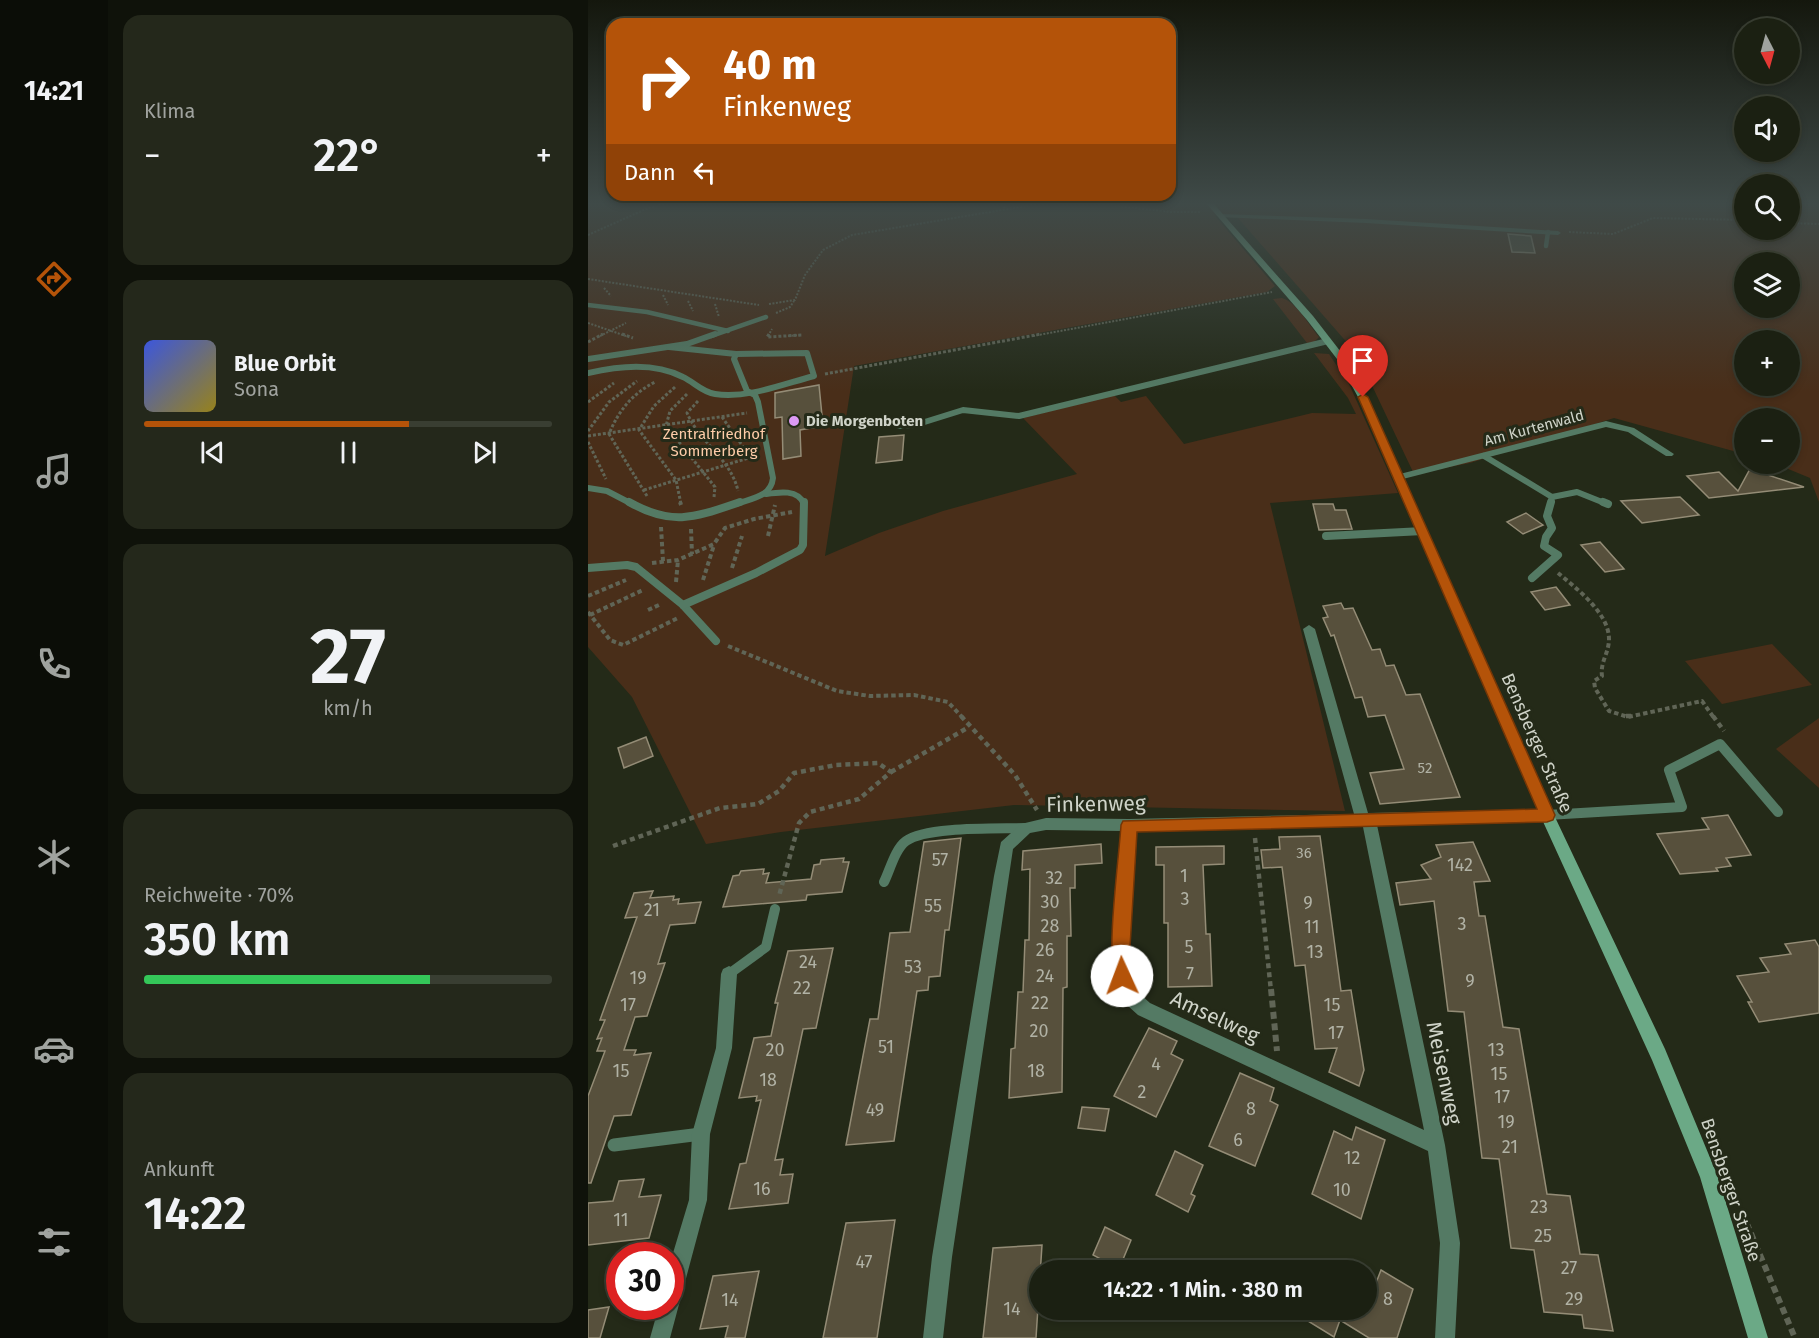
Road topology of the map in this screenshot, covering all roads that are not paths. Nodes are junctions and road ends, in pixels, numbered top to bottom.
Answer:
1 (1264, 265) edge
2 (588, 305) edge
3 (766, 317) road end
4 (728, 331) junction
5 (1328, 341) junction
6 (669, 347) junction
7 (736, 354) junction
8 (588, 358) edge
9 (588, 373) edge
10 (747, 391) junction
11 (898, 426) dead end
12 (1669, 454) dead end
13 (1485, 456) junction
14 (1399, 477) junction
15 (588, 488) edge
16 (766, 494) junction
17 (1552, 497) junction
18 (1608, 504) dead end
19 (1423, 531) junction
20 (1326, 536) dead end
21 (588, 568) edge
22 (1532, 578) dead end
23 (683, 604) junction
24 (1309, 629) dead end
25 (716, 641) road end
26 (1778, 812) dead end
27 (1547, 815) junction
28 (1366, 821) junction
29 (1129, 825) junction
30 (1026, 828) junction
31 (884, 882) dead end
32 (775, 909) road end
33 (729, 974) joint
34 (700, 1134) junction
35 (614, 1145) dead end
36 (1436, 1145) junction
37 (684, 1250) edge
38 (665, 1320) edge
39 (660, 1338) edge
40 (933, 1338) edge
41 (1445, 1338) edge
42 (1758, 1338) edge

1 - 5 main road, Bensberger Straße
2 - 4 lane
3 - 4 lane
4 - 6 lane
5 - 11 lane
5 - 14 main road, Bensberger Straße
6 - 7 lane
6 - 8 lane
7 - 10 lane
7 - 10 lane
9 - 10 lane
10 - 16 lane
12 - 13 street, Am Kurtenwald
13 - 14 street, Am Kurtenwald
13 - 17 lane
14 - 19 main road, Bensberger Straße
15 - 16 lane
16 - 23 lane
17 - 18 lane
17 - 22 lane
19 - 20 lane
19 - 27 main road, Bensberger Straße
21 - 23 lane
23 - 25 lane
24 - 28 street
26 - 27 lane
27 - 28 street, Finkenweg
27 - 42 main road, Bensberger Straße
28 - 29 street, Finkenweg
28 - 36 street, Meisenweg
29 - 30 street, Finkenweg
29 - 36 street, Amselweg
30 - 31 lane
30 - 40 street, Finkenweg
32 - 33 lane
33 - 34 street
34 - 35 lane
34 - 37 street
36 - 41 street, Meisenweg
38 - 39 street

